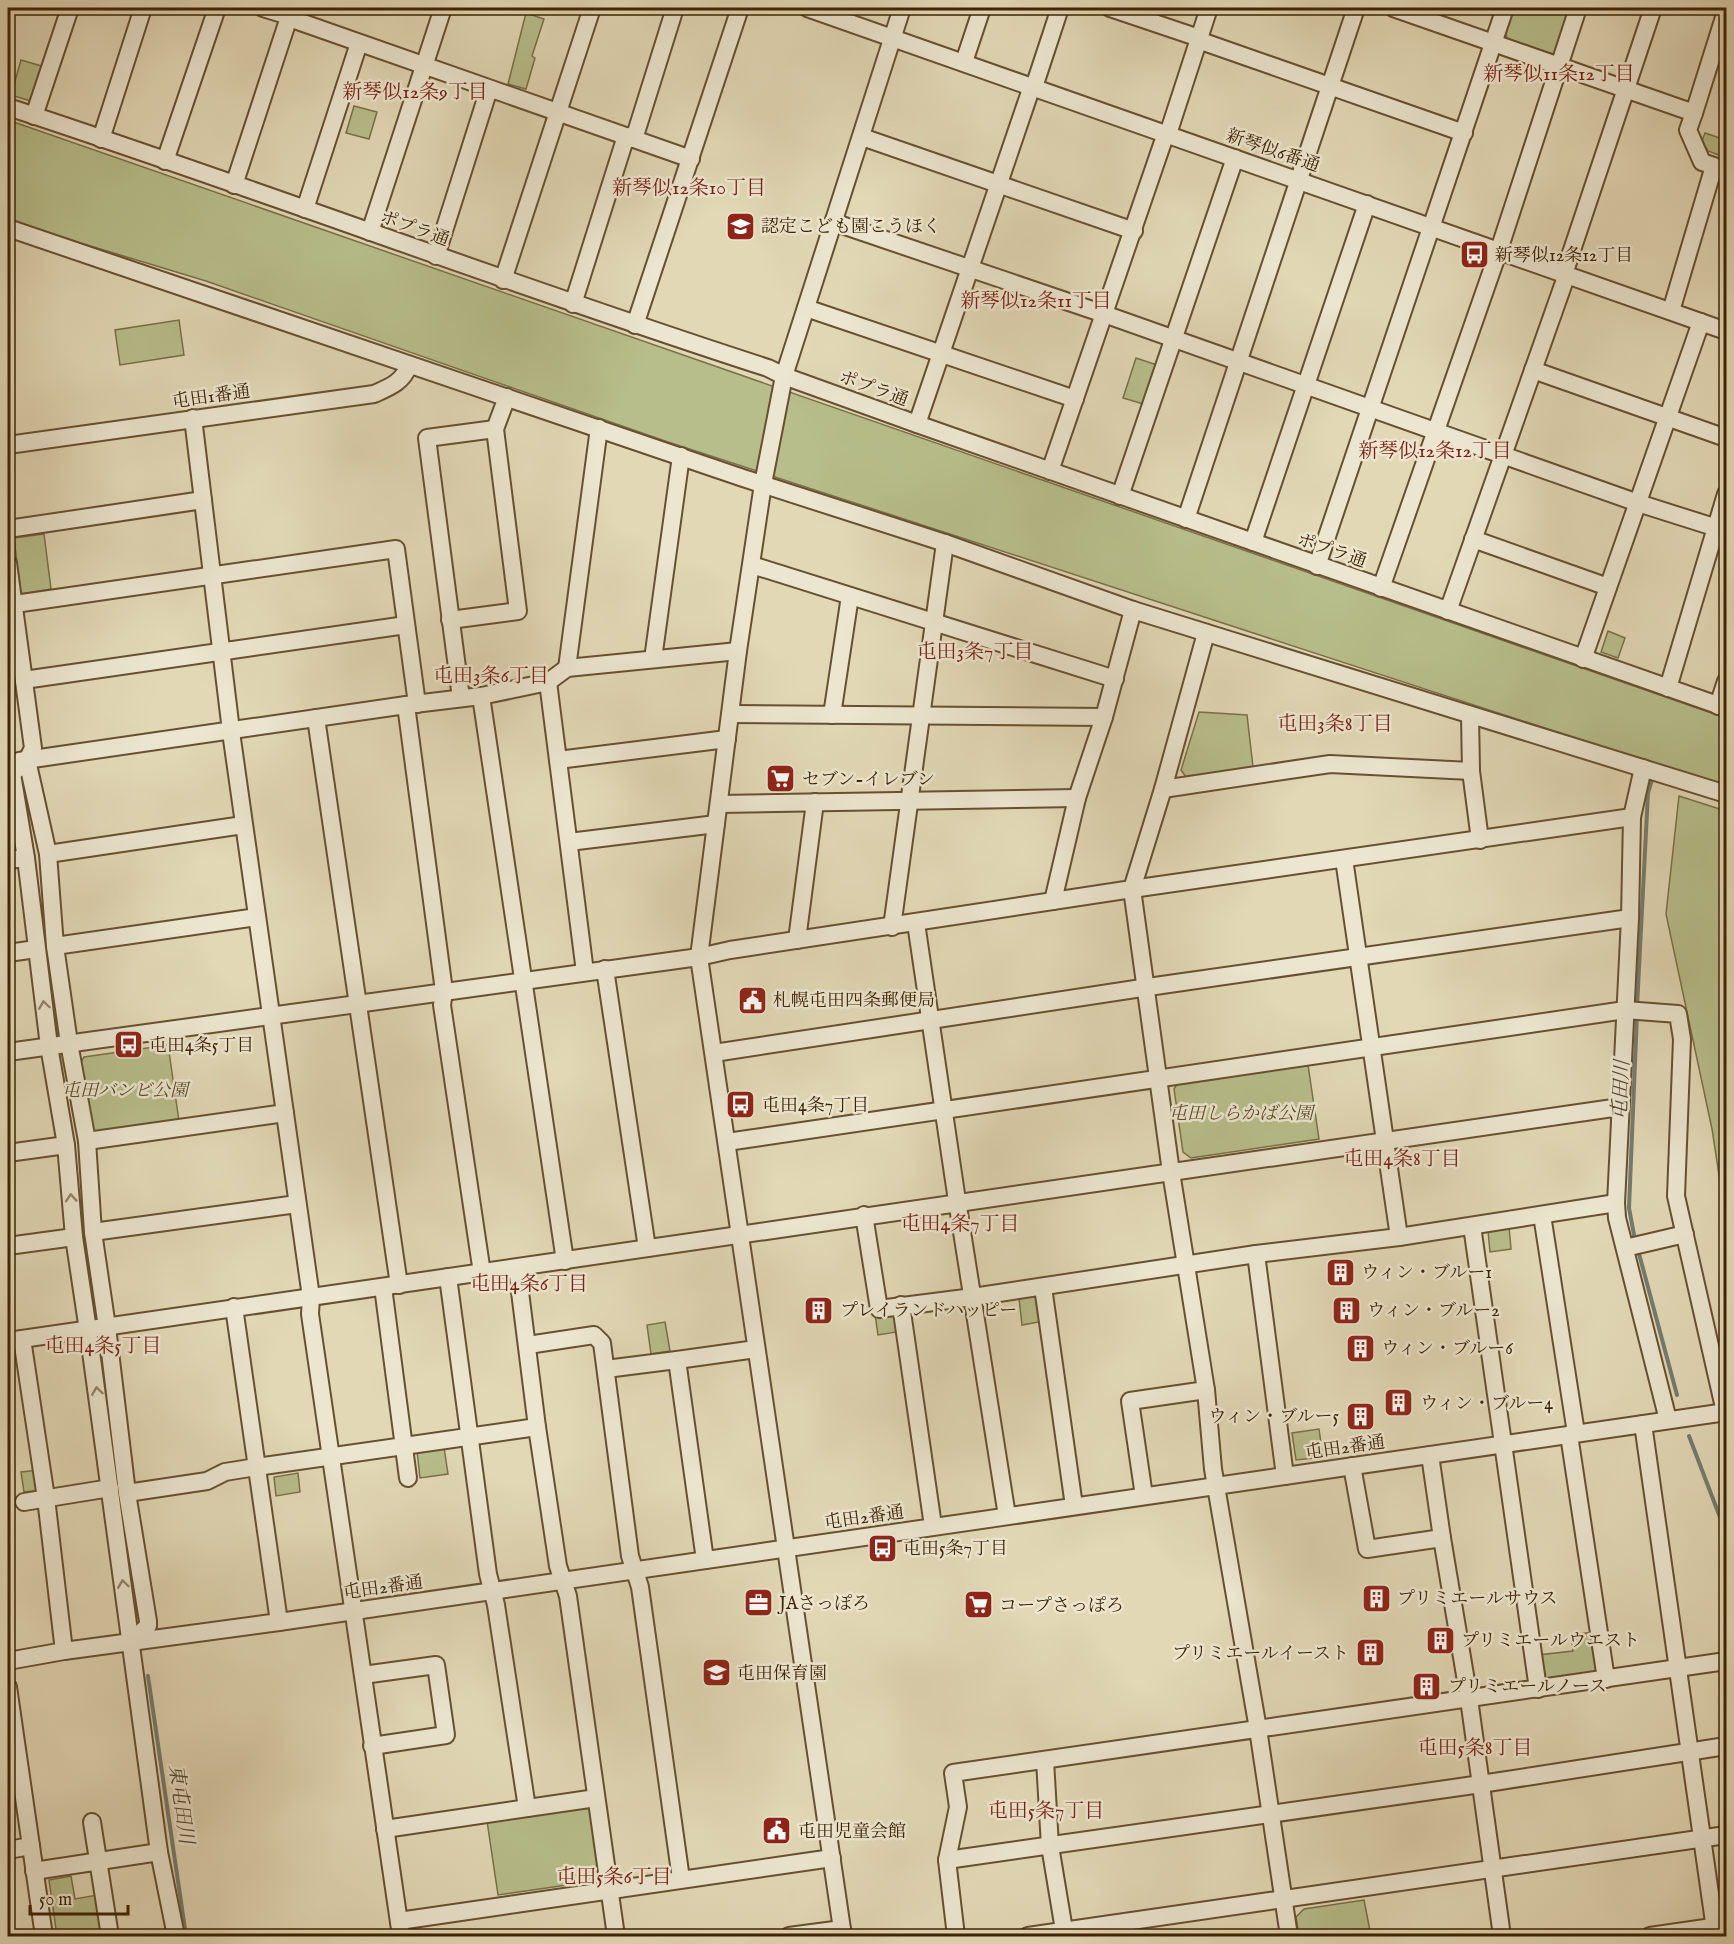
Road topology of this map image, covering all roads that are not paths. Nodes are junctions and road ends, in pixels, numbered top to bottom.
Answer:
1 (70, 8) edge
2 (143, 8) edge
3 (217, 8) edge
4 (263, 8) edge
5 (443, 8) edge
6 (592, 8) edge
7 (675, 8) edge
8 (740, 8) edge
9 (812, 8) edge
10 (902, 8) edge
11 (982, 8) edge
12 (1060, 8) edge
13 (1110, 8) edge
14 (1209, 8) edge
15 (1356, 8) edge
16 (1392, 8) edge
17 (1505, 8) edge
18 (1578, 8) edge
19 (1653, 8) edge
20 (1726, 11) edge
21 (290, 14) edge
22 (893, 37) junction
23 (1198, 39) junction
24 (358, 43) junction
25 (1494, 43) junction
26 (964, 62) junction
27 (424, 65) junction
28 (1559, 66) junction
29 (1033, 87) junction
30 (1330, 87) junction
31 (489, 89) junction
32 (1625, 89) junction
33 (8, 107) edge
34 (558, 112) junction
35 (1694, 112) junction
36 (34, 116) junction
37 (1464, 133) junction
38 (1167, 134) junction
39 (630, 137) junction
40 (862, 137) junction
41 (100, 139) junction
42 (1235, 158) junction
43 (691, 159) junction
44 (165, 160) junction
45 (1299, 180) junction
46 (999, 184) junction
47 (234, 185) junction
48 (1367, 204) junction
49 (305, 209) junction
50 (833, 222) junction
51 (1432, 227) junction
52 (8, 228) edge
53 (1134, 231) junction
54 (370, 232) junction
55 (1499, 250) junction
56 (436, 256) junction
57 (970, 269) junction
58 (1566, 274) junction
59 (503, 280) junction
60 (573, 304) junction
61 (806, 308) junction
62 (1671, 311) junction
63 (1104, 314) junction
64 (1701, 322) junction
65 (634, 325) junction
66 (1726, 331) edge
67 (1173, 339) junction
68 (940, 353) junction
69 (1239, 362) junction
70 (409, 365) junction
71 (1533, 370) junction
72 (784, 376) junction
73 (1306, 385) junction
74 (507, 397) junction
75 (1075, 399) junction
76 (1371, 407) junction
77 (193, 418) junction
78 (1668, 418) junction
79 (917, 424) junction
80 (599, 428) junction
81 (495, 429) junction
82 (1436, 431) junction
83 (1726, 438) edge
84 (8, 445) edge
85 (1503, 454) junction
86 (681, 456) junction
87 (1050, 471) junction
88 (763, 484) junction
89 (1726, 494) edge
90 (1120, 496) junction
91 (203, 500) junction
92 (1638, 503) junction
93 (1186, 519) junction
94 (1722, 528) edge
95 (8, 529) edge
96 (1473, 539) junction
97 (1253, 542) junction
98 (945, 543) junction
99 (8, 563) edge
100 (752, 565) junction
101 (1317, 566) junction
102 (212, 576) junction
103 (1608, 586) junction
104 (1381, 588) junction
105 (850, 596) junction
106 (10, 604) edge
107 (1133, 610) junction
108 (1448, 611) junction
109 (450, 620) junction
110 (934, 622) junction
111 (405, 625) junction
112 (1206, 633) junction
113 (738, 651) junction
114 (220, 652) junction
115 (653, 659) junction
116 (1583, 659) junction
117 (567, 668) junction
118 (24, 680) junction
119 (1114, 680) junction
120 (1726, 681) edge
121 (548, 682) junction
122 (1668, 688) junction
123 (481, 696) junction
124 (461, 698) junction
125 (411, 704) junction
126 (1722, 707) edge
127 (731, 714) junction
128 (921, 714) junction
129 (832, 715) junction
130 (1470, 715) junction
131 (1104, 717) junction
132 (316, 718) junction
133 (231, 731) junction
134 (727, 739) junction
135 (27, 760) junction
136 (558, 760) junction
137 (8, 763) edge
138 (1643, 768) junction
139 (1471, 771) junction
140 (1163, 789) junction
141 (1726, 794) edge
142 (1077, 798) junction
143 (908, 801) junction
144 (815, 802) junction
145 (720, 804) junction
146 (1632, 817) junction
147 (716, 824) junction
148 (243, 825) junction
149 (1480, 840) junction
150 (569, 842) junction
151 (48, 854) junction
152 (26, 858) junction
153 (1344, 859) junction
154 (8, 860) edge
155 (1132, 889) junction
156 (1053, 901) junction
157 (257, 917) junction
158 (1630, 918) junction
159 (916, 923) junction
160 (892, 927) junction
161 (797, 940) junction
162 (55, 946) junction
163 (36, 949) junction
164 (8, 953) edge
165 (699, 957) junction
166 (1358, 958) junction
167 (604, 969) junction
168 (585, 972) junction
169 (522, 980) junction
170 (1144, 988) junction
171 (444, 991) junction
172 (358, 1005) junction
173 (1625, 1010) junction
174 (271, 1016) junction
175 (930, 1020) junction
176 (69, 1043) junction
177 (49, 1046) junction
178 (1372, 1048) junction
179 (8, 1052) edge
180 (714, 1053) junction
181 (1158, 1079) junction
182 (1620, 1107) junction
183 (944, 1110) junction
184 (285, 1113) junction
185 (87, 1141) junction
186 (727, 1142) junction
187 (1385, 1142) junction
188 (66, 1145) junction
189 (8, 1153) edge
190 (1172, 1172) junction
191 (957, 1202) junction
192 (1616, 1203) junction
193 (297, 1204) junction
194 (864, 1215) junction
195 (1542, 1215) junction
196 (1472, 1226) junction
197 (93, 1232) junction
198 (741, 1234) junction
199 (1685, 1234) junction
200 (74, 1237) junction
201 (1399, 1237) junction
202 (8, 1246) edge
203 (647, 1248) junction
204 (1625, 1248) junction
205 (1256, 1254) junction
206 (565, 1261) junction
207 (1185, 1265) junction
208 (517, 1268) junction
209 (482, 1273) junction
210 (448, 1277) junction
211 (391, 1286) junction
212 (1042, 1287) junction
213 (311, 1297) junction
214 (973, 1297) junction
215 (902, 1305) junction
216 (234, 1307) junction
217 (107, 1327) junction
218 (88, 1329) junction
219 (15, 1340) edge
220 (528, 1345) junction
221 (756, 1349) junction
222 (677, 1360) junction
223 (606, 1369) junction
224 (1206, 1390) junction
225 (1726, 1412) edge
226 (1668, 1420) junction
227 (1643, 1424) junction
228 (537, 1427) junction
229 (1573, 1434) junction
230 (468, 1436) junction
231 (1502, 1444) junction
232 (404, 1446) junction
233 (1430, 1455) junction
234 (331, 1458) junction
235 (1352, 1466) junction
236 (258, 1467) junction
237 (1285, 1476) junction
238 (408, 1478) dead end
239 (1218, 1486) junction
240 (110, 1488) junction
241 (127, 1493) junction
242 (1144, 1496) junction
243 (46, 1498) junction
244 (24, 1502) dead end
245 (1074, 1506) junction
246 (1007, 1516) junction
247 (933, 1526) junction
248 (1442, 1538) junction
249 (786, 1548) junction
250 (705, 1560) junction
251 (634, 1570) junction
252 (562, 1580) junction
253 (493, 1591) junction
254 (353, 1611) junction
255 (279, 1622) junction
256 (130, 1642) junction
257 (64, 1651) junction
258 (8, 1661) edge
259 (1726, 1661) edge
260 (1677, 1668) junction
261 (363, 1676) junction
262 (1606, 1678) junction
263 (8, 1688) edge
264 (1538, 1689) junction
265 (1469, 1699) junction
266 (1258, 1730) junction
267 (372, 1746) junction
268 (1726, 1746) edge
269 (1689, 1752) junction
270 (1045, 1760) junction
271 (1481, 1784) junction
272 (596, 1798) junction
273 (527, 1808) junction
274 (1270, 1814) junction
275 (93, 1822) dead end
276 (385, 1829) junction
277 (1726, 1835) edge
278 (1702, 1839) junction
279 (31, 1846) junction
280 (1050, 1846) junction
281 (8, 1850) edge
282 (159, 1852) junction
283 (832, 1858) junction
284 (97, 1860) junction
285 (946, 1860) junction
286 (1494, 1870) junction
287 (34, 1871) junction
288 (681, 1879) junction
289 (611, 1890) junction
290 (1283, 1901) junction
291 (400, 1929) edge
292 (1719, 1929) edge
293 (843, 1933) edge
294 (1065, 1934) edge
295 (44, 1936) edge
296 (110, 1936) edge
297 (176, 1936) edge
298 (616, 1936) edge
299 (789, 1936) edge
300 (956, 1936) edge
301 (1028, 1936) edge
302 (1289, 1936) edge
303 (1502, 1936) edge
304 (1650, 1936) edge

1 - 36 street
2 - 41 street
3 - 44 street
4 - 21 street
5 - 27 street
6 - 34 street
7 - 39 street
8 - 43 street
9 - 22 street, 新琴似6番通
10 - 22 street
11 - 26 street
12 - 29 street
13 - 23 street
14 - 23 street
15 - 30 street
16 - 25 street
17 - 25 street
18 - 28 street
19 - 32 street
20 - 35 street
21 - 24 street
21 - 47 street
22 - 26 street, 新琴似6番通
22 - 40 street
23 - 30 street
23 - 38 street
24 - 27 street
24 - 49 street
25 - 28 street
25 - 37 street
26 - 29 street, 新琴似6番通
27 - 31 street
27 - 54 street
28 - 32 street
28 - 55 street
29 - 38 street, 新琴似6番通
29 - 46 street
30 - 37 street
30 - 45 street
31 - 34 street
31 - 56 street
32 - 35 street
32 - 58 street
33 - 36 street, ポプラ通
34 - 39 street
34 - 59 street
35 - 62 street
36 - 41 street, ポプラ通
37 - 51 street
38 - 42 street, 新琴似6番通
38 - 53 street
39 - 43 street
39 - 60 street
40 - 46 street
40 - 50 street
41 - 44 street, ポプラ通
42 - 45 street, 新琴似6番通
42 - 67 street
43 - 65 street
44 - 47 street, ポプラ通
45 - 48 street, 新琴似6番通
45 - 69 street
46 - 53 street
46 - 57 street
47 - 49 street, ポプラ通
48 - 51 street, 新琴似6番通
48 - 73 street
49 - 54 street, ポプラ通
50 - 57 street
50 - 61 street
51 - 55 street, 新琴似6番通
51 - 76 street
52 - 70 street
53 - 63 street
54 - 56 street, ポプラ通
55 - 58 street, 新琴似6番通
55 - 82 street
56 - 59 street, ポプラ通
57 - 63 street
57 - 68 street
58 - 62 street, 新琴似6番通
58 - 71 street
59 - 60 street, ポプラ通
60 - 65 street, ポプラ通
61 - 68 street
61 - 72 street
62 - 64 street, 新琴似6番通
63 - 67 street
63 - 75 street
64 - 66 street, 新琴似6番通
64 - 78 street
65 - 72 street, ポプラ通
67 - 69 street
67 - 90 street
68 - 75 street
68 - 79 street
69 - 73 street
69 - 93 street
70 - 74 street
70 - 77 street, 屯田1番通
71 - 78 street
71 - 85 street
72 - 79 street, ポプラ通
72 - 88 street
73 - 76 street
73 - 97 street
74 - 80 street
74 - 81 street
75 - 87 street
76 - 82 street
76 - 101 street
77 - 84 street, 屯田1番通
77 - 91 street
78 - 83 street
78 - 92 street
79 - 87 street, ポプラ通
80 - 86 street
80 - 117 street
81 - 109 street
81 - 109 street
82 - 85 street
82 - 104 street
85 - 92 street
85 - 96 street
86 - 88 street
86 - 115 street
87 - 90 street, ポプラ通
88 - 98 street
88 - 100 street
89 - 94 street
90 - 93 street, ポプラ通
91 - 95 street
91 - 102 street
92 - 94 street
92 - 103 street
93 - 97 street, ポプラ通
94 - 122 street
96 - 103 street
96 - 108 street
97 - 101 street, ポプラ通
98 - 107 street
98 - 110 street
99 - 106 street
100 - 105 street
100 - 113 street
101 - 104 street, ポプラ通
102 - 106 street
102 - 111 street
102 - 114 street
103 - 116 street
104 - 108 street, ポプラ通
105 - 110 street
105 - 129 street
106 - 118 street
107 - 112 street
107 - 119 street
108 - 116 street, ポプラ通
109 - 124 street
110 - 119 street
110 - 128 street
111 - 114 street
111 - 125 street
112 - 130 street
112 - 140 street
113 - 115 street
113 - 127 street
114 - 118 street
114 - 133 street
115 - 117 street
116 - 122 street, ポプラ通
117 - 121 street
118 - 135 street
119 - 131 street
120 - 126 street
121 - 123 street
121 - 136 street
122 - 126 street, ポプラ通
123 - 124 street
123 - 169 street
124 - 125 street
125 - 132 street
125 - 171 street
127 - 129 street
127 - 134 street
128 - 129 street
128 - 131 street
128 - 143 street
130 - 138 street
130 - 139 street
131 - 142 street
132 - 133 street
132 - 172 street
133 - 135 street
133 - 148 street
134 - 136 street
134 - 145 street
135 - 137 street
135 - 151 street
135 - 152 street
136 - 150 street
138 - 141 street
138 - 146 street
139 - 140 street
139 - 149 street
140 - 155 street
142 - 143 street
142 - 156 street
143 - 144 street
143 - 160 street
144 - 145 street
144 - 161 street
145 - 147 street
146 - 149 street
146 - 158 street
147 - 150 street
147 - 165 street
148 - 151 street
148 - 157 street
149 - 153 street
150 - 168 street
151 - 162 street
152 - 154 street
152 - 163 street
153 - 155 street
153 - 166 street
155 - 156 street
155 - 170 street
156 - 159 street
157 - 162 street
157 - 174 street
158 - 166 street
158 - 173 street
159 - 160 street
159 - 175 street
160 - 161 street
161 - 165 street
162 - 176 street
163 - 164 street
177 -> 163 street
165 - 167 street
165 - 180 street
166 - 170 street
166 - 178 street
167 - 168 street
167 - 203 street
168 - 169 street
169 - 171 street
169 - 206 street
170 - 175 street
170 - 181 street
171 - 172 street
171 - 209 street
172 - 174 street
172 - 211 street
173 - 178 street
173 - 182 street
173 - 199 street
174 - 176 street
174 - 184 street
175 - 180 street
175 - 183 street
176 - 177 street
176 - 185 street
177 - 179 street
177 - 188 street
178 - 181 street
178 - 187 street
180 - 186 street
181 - 183 street
181 - 190 street
182 - 187 street
182 - 192 street
183 - 186 street
183 - 191 street
184 - 185 street
184 - 193 street
185 - 197 street
186 - 198 street
187 - 190 street
187 - 201 street
188 - 189 street
200 -> 188 street
190 - 191 street
190 - 207 street
191 - 194 street
191 - 214 street
192 - 195 street
192 - 204 street
193 - 197 street
193 - 213 street
194 - 198 street
194 - 215 street
195 - 196 street
195 - 229 street
196 - 201 street
196 - 231 street
197 - 217 street
198 - 203 street
198 - 221 street
199 - 204 street
199 - 225 street
200 - 202 street
200 - 218 street
201 - 205 street
203 - 206 street
204 - 226 street
205 - 207 street
205 - 237 street
206 - 208 street
207 - 212 street
207 - 224 street
208 - 209 street
208 - 220 street
209 - 210 street
210 - 211 street
210 - 230 street
211 - 213 street
211 - 232 street
212 - 214 street
212 - 245 street
213 - 216 street
213 - 234 street
214 - 215 street
214 - 246 street
215 - 247 street
216 - 217 street
216 - 236 street
217 - 218 street
217 - 241 street
218 - 219 street
240 -> 218 street
219 - 243 street
220 - 223 street
220 - 228 street
221 - 222 street
221 - 249 street
222 - 223 street
222 - 250 street
223 - 251 street
224 - 239 street
224 - 242 street
225 - 226 street, 屯田2番通
226 - 227 street, 屯田2番通
227 - 229 street, 屯田2番通
227 - 260 street
228 - 230 street
228 - 252 street
229 - 231 street, 屯田2番通
229 - 262 street
230 - 232 street
230 - 253 street
231 - 233 street, 屯田2番通
231 - 264 street
232 - 234 street
232 - 238 street
233 - 235 street, 屯田2番通
233 - 248 street
234 - 236 street
234 - 254 street
235 - 237 street, 屯田2番通
235 - 248 street
236 - 241 street
236 - 255 street
237 - 239 street, 屯田2番通
239 - 242 street, 屯田2番通
239 - 266 street
240 - 243 street
256 -> 240 street
241 - 256 street
242 - 245 street, 屯田2番通
243 - 244 street
243 - 257 street
245 - 246 street, 屯田2番通
246 - 247 street, 屯田2番通
247 - 249 street, 屯田2番通
248 - 265 street
249 - 250 street, 屯田2番通
249 - 283 street
250 - 251 street, 屯田2番通
251 - 252 street, 屯田2番通
251 - 288 street
252 - 253 street, 屯田2番通
252 - 272 street
253 - 254 street, 屯田2番通
253 - 273 street
254 - 255 street, 屯田2番通
254 - 261 street
255 - 256 street, 屯田2番通
256 - 257 street, 屯田2番通
256 - 282 street
257 - 258 street, 屯田2番通
259 - 260 street
260 - 262 street
260 - 269 street
261 - 267 street
261 - 267 street
262 - 264 street
263 - 279 street
264 - 265 street
265 - 266 street
265 - 271 street
266 - 270 street
266 - 274 street
267 - 276 street
268 - 269 street
269 - 271 street
269 - 278 street
270 - 280 street
270 - 285 street
271 - 274 street
271 - 286 street
272 - 273 street
272 - 289 street
273 - 276 street
274 - 280 street
274 - 290 street
275 - 284 street
276 - 291 street
277 - 278 street
278 - 286 street
278 - 292 street
279 - 281 street
279 - 287 street
280 - 285 street
280 - 294 street
282 - 284 street
282 - 297 street
283 - 288 street
283 - 293 street
284 - 287 street
284 - 296 street
285 - 300 street
286 - 290 street
286 - 303 street
287 - 295 street
288 - 289 street
289 - 291 street
289 - 298 street
290 - 294 street
290 - 302 street
292 - 304 street
293 - 299 street
294 - 301 street

